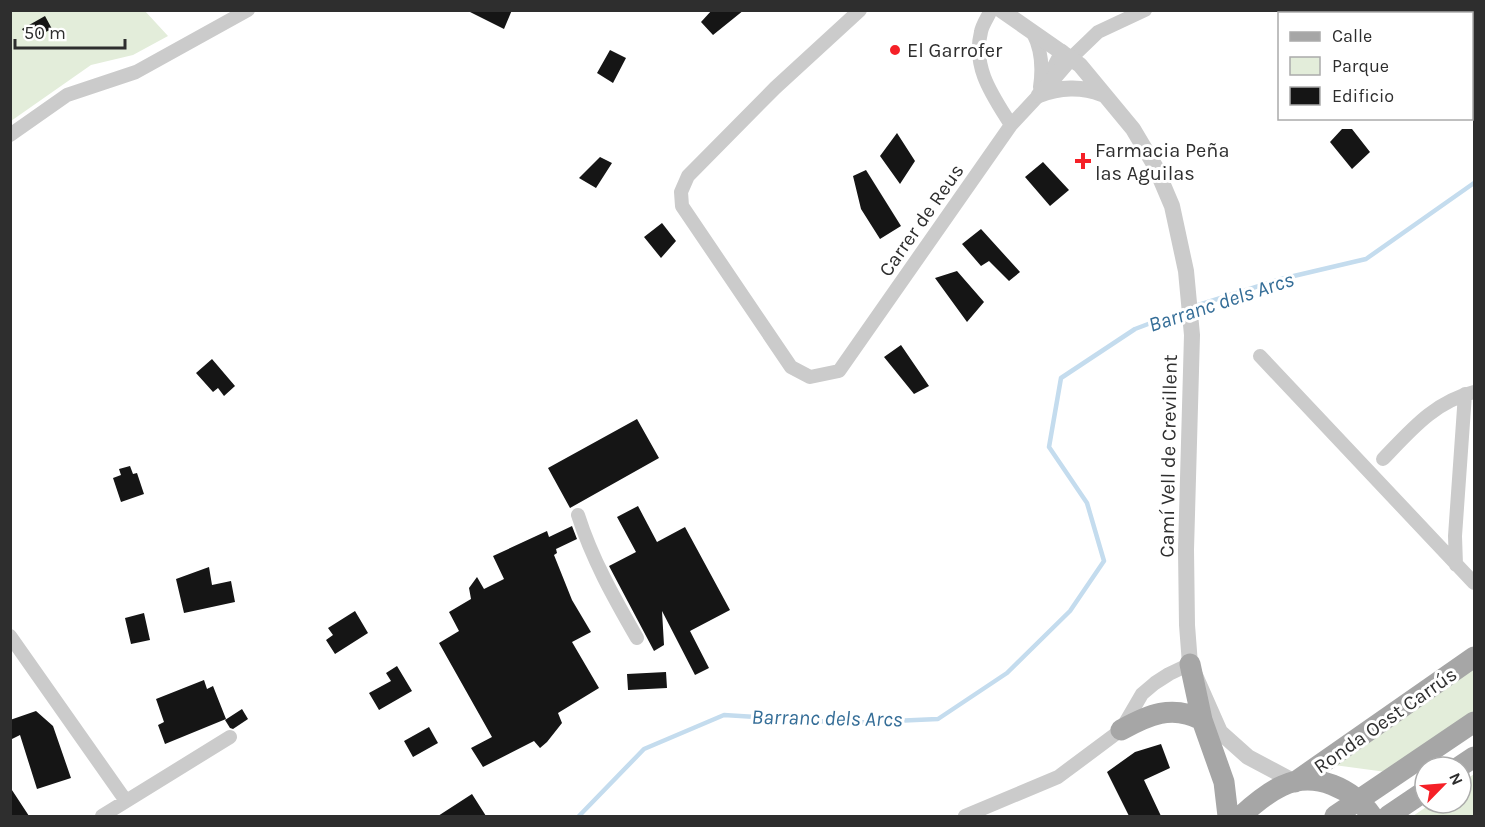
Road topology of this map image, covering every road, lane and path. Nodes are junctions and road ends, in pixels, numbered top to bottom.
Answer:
1 (248, 10) edge
2 (860, 10) edge
3 (991, 10) edge
4 (1001, 10) edge
5 (1145, 10) edge
6 (1033, 32) junction
7 (1066, 55) junction
8 (1102, 94) junction
9 (1039, 95) junction
10 (1011, 125) junction
11 (10, 135) edge
12 (1260, 356) dead end
13 (1470, 393) edge
14 (1383, 459) dead end
15 (578, 515) dead end
16 (1456, 565) junction
17 (1474, 583) edge
18 (10, 636) edge
19 (637, 638) dead end
20 (1474, 657) edge
21 (1190, 664) junction
22 (1202, 720) junction
23 (1474, 722) edge
24 (1121, 730) junction
25 (230, 737) dead end
26 (1295, 782) junction
27 (1413, 799) edge
28 (126, 801) junction
29 (1365, 808) edge
30 (102, 816) edge
31 (965, 816) edge
32 (1228, 816) edge
33 (1241, 816) edge
34 (1335, 816) edge
35 (1388, 816) edge

1 - 11 street
2 - 10 street, Carrer de Reus
3 - 10 street
4 - 6 street, Camí Vell de Crevillent
5 - 7 street
6 - 7 street, Camí Vell de Crevillent
6 - 9 street
7 - 8 street, Camí Vell de Crevillent
7 - 9 street
8 - 9 street
8 - 21 street, Camí Vell de Crevillent
9 - 10 street, Carrer de Reus
12 - 16 street
13 - 14 street
13 - 16 street
15 - 19 street
16 - 17 street
18 - 28 street
20 - 26 main road, Ronda Oest Carrús
21 - 22 main road
21 - 24 street
21 - 26 street, Camí Vell de Crevillent
22 - 24 main road
22 - 32 main road
23 - 29 main road
24 - 31 street
25 - 28 street
26 - 29 main road, Ronda Oest Carrús
26 - 33 main road, Ronda Oest Carrús
27 - 35 main road
28 - 30 street
29 - 34 main road

